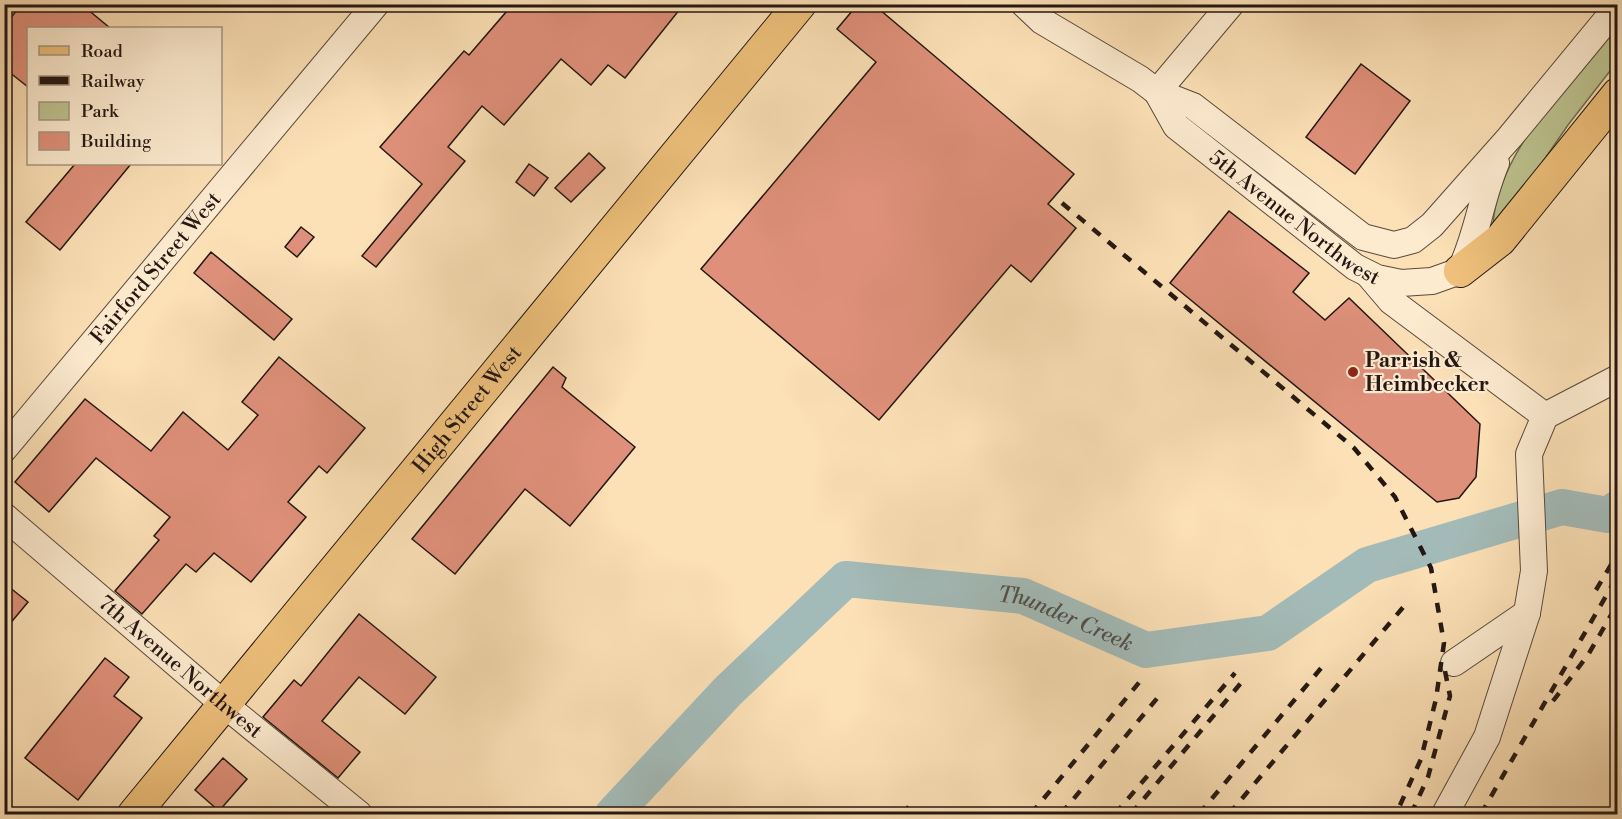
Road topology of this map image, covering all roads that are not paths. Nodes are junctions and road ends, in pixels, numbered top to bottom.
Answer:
1 (376, 4) edge
2 (800, 4) edge
3 (1024, 4) edge
4 (1231, 4) edge
5 (1617, 6) edge
6 (1157, 92) junction
7 (1617, 94) edge
8 (1510, 137) junction
9 (1460, 271) junction
10 (1367, 273) junction
11 (1617, 378) edge
12 (1545, 416) junction
13 (4, 449) edge
14 (4, 516) edge
15 (1527, 613) junction
16 (1454, 663) dead end
17 (226, 706) junction
18 (134, 814) edge
19 (359, 814) edge
20 (1445, 814) edge

1 - 13 street, Fairford Street West
2 - 17 main road, High Street West
3 - 6 street, 5th Avenue Northwest
4 - 6 street
5 - 8 street
6 - 8 street, 5th Avenue Northwest
6 - 10 street, 5th Avenue Northwest
7 - 9 main road
8 - 9 street
9 - 10 street, 5th Avenue Northwest
10 - 12 street
11 - 12 street
12 - 15 street
14 - 17 street, 7th Avenue Northwest
15 - 16 street
15 - 20 street
17 - 18 main road, High Street West
17 - 19 street, 7th Avenue Northwest

